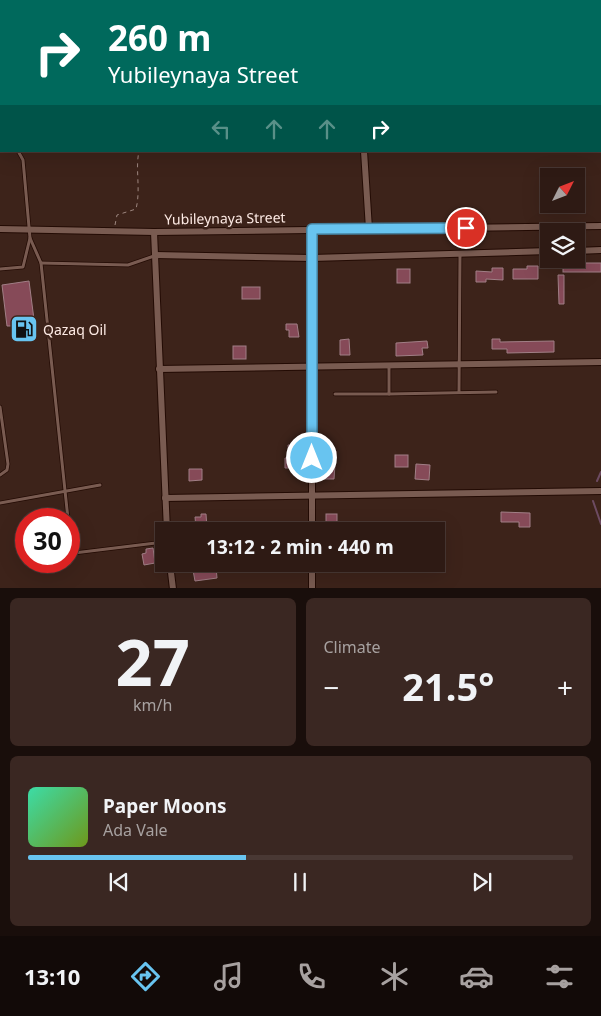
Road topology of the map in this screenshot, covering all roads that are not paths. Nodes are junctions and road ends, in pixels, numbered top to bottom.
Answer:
1 (19, 152) edge
2 (364, 152) edge
3 (601, 226) edge
4 (0, 229) edge
5 (30, 229) junction
6 (312, 229) junction
7 (369, 229) junction
8 (154, 232) junction
9 (30, 238) junction
10 (585, 250) edge
11 (601, 250) edge
12 (540, 251) edge
13 (460, 253) junction
14 (155, 255) junction
15 (312, 258) junction
16 (41, 263) junction
17 (0, 269) edge
18 (601, 362) edge
19 (460, 365) junction
20 (313, 366) junction
21 (389, 367) junction
22 (159, 369) junction
23 (459, 392) junction
24 (496, 392) dead end
25 (335, 394) dead end
26 (389, 394) junction
27 (0, 407) edge
28 (0, 475) edge
29 (100, 485) dead end
30 (601, 491) edge
31 (66, 492) junction
32 (312, 495) junction
33 (165, 498) junction
34 (0, 503) edge
35 (67, 508) edge
36 (166, 522) edge
37 (312, 522) edge
38 (155, 543) edge
39 (80, 552) edge
40 (171, 572) edge
41 (312, 572) edge
42 (173, 588) edge
43 (312, 588) edge

1 - 5 lane
2 - 7 street
3 - 7 street, Yubileynaya Street
4 - 5 street, Yubileynaya Street
5 - 8 street, Yubileynaya Street
5 - 9 lane
6 - 7 street, Yubileynaya Street
6 - 8 street, Yubileynaya Street
6 - 15 street
8 - 14 street
9 - 16 lane
9 - 17 lane
10 - 11 street
12 - 13 street
13 - 15 street
13 - 19 lane
14 - 15 street
14 - 16 lane
14 - 22 street
15 - 20 street
16 - 31 lane
18 - 19 street
19 - 21 street
19 - 23 lane
20 - 21 street
20 - 22 street
20 - 32 street
21 - 26 lane
22 - 33 street
23 - 24 lane
23 - 26 lane
25 - 26 lane
27 - 28 lane
29 - 31 lane
30 - 32 street
31 - 34 lane
31 - 35 lane
32 - 33 street
32 - 37 street
33 - 36 street
38 - 39 lane
40 - 42 street
41 - 43 street

